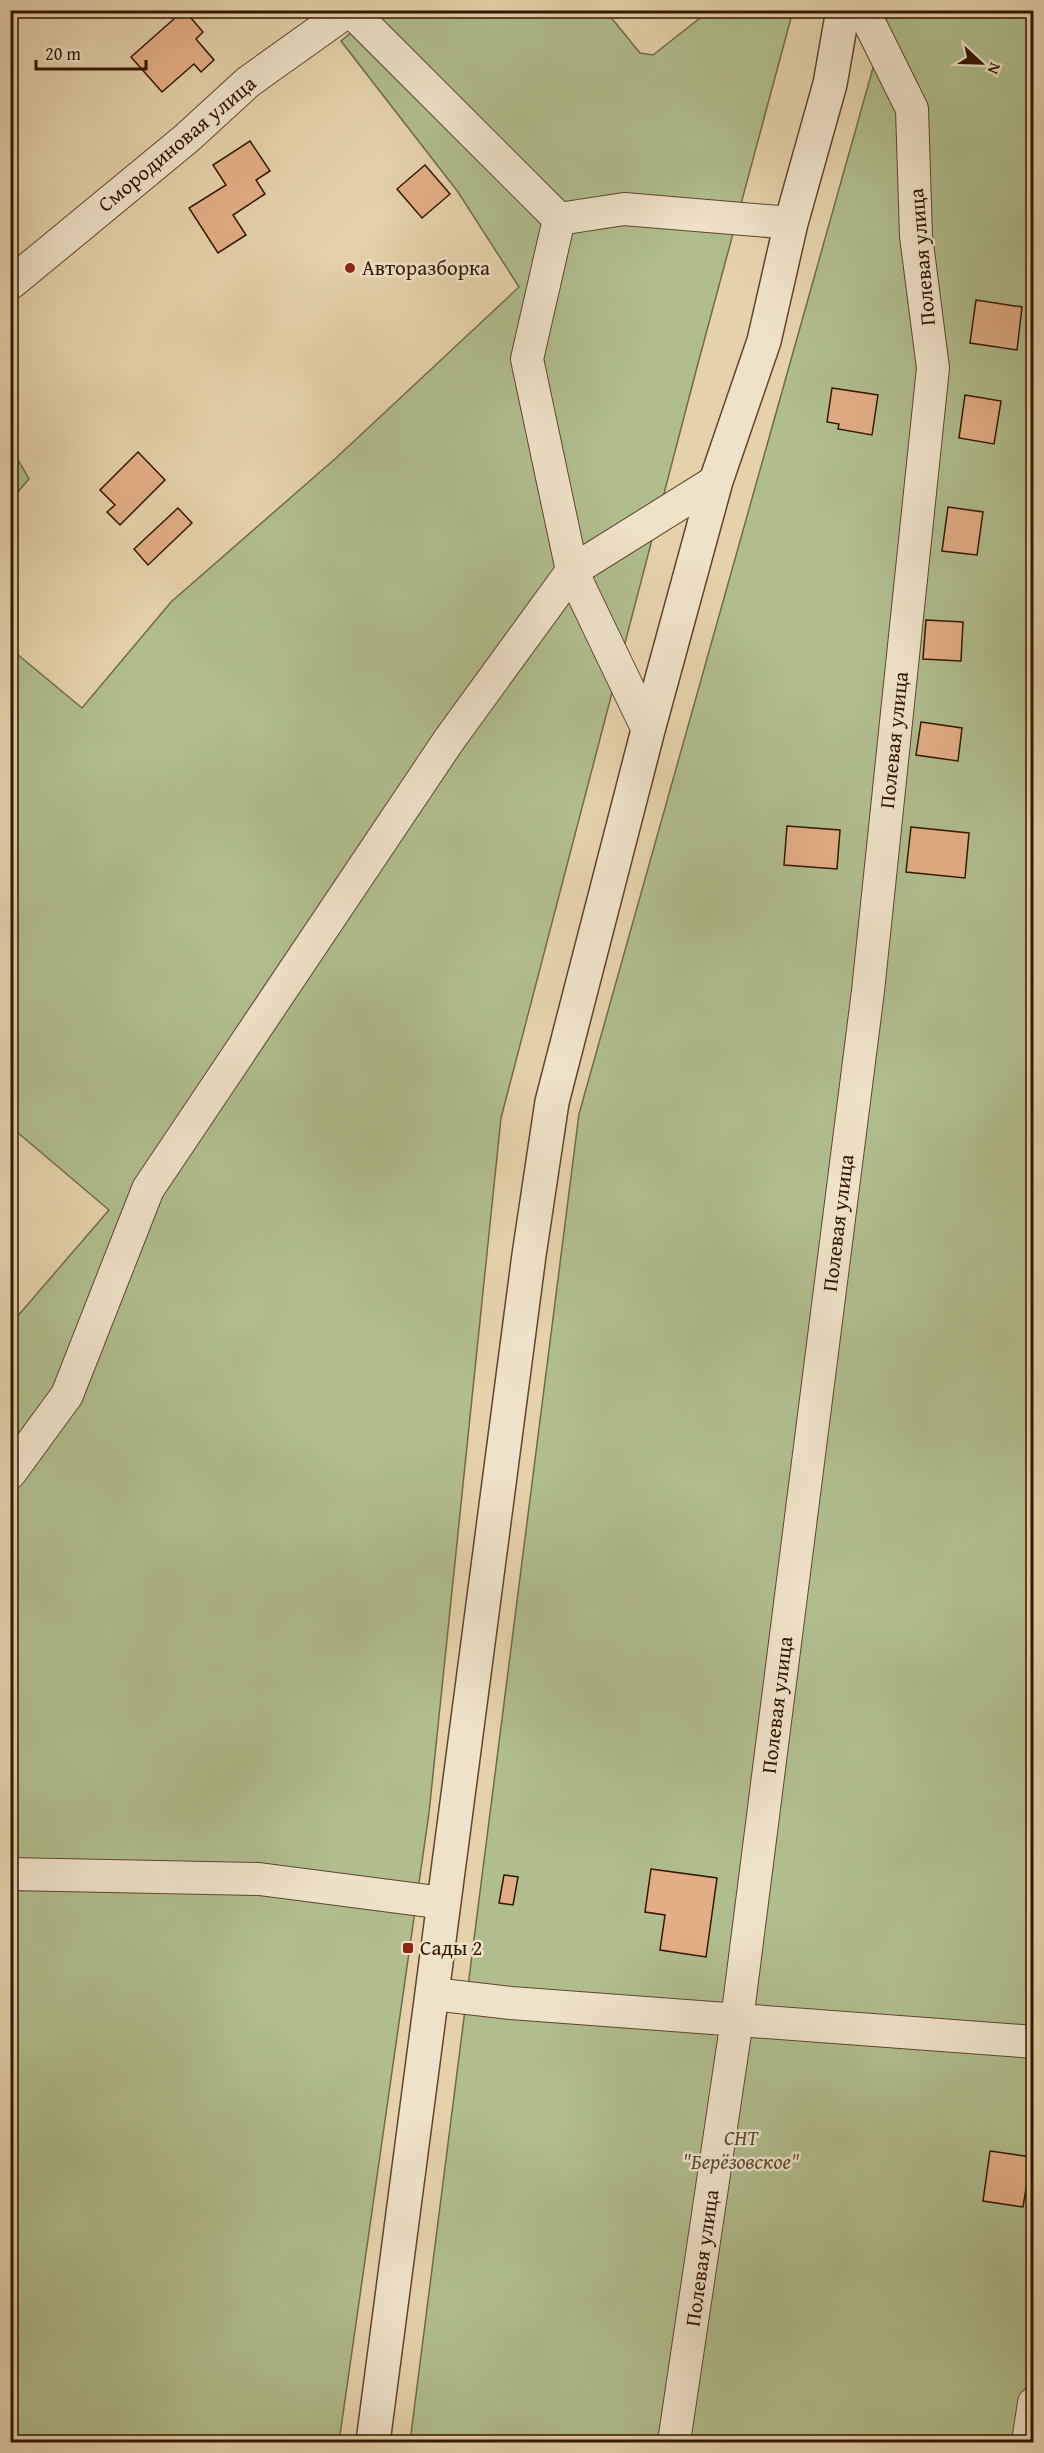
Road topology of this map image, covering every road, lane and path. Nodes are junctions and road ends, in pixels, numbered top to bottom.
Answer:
1 (350, 10) edge
2 (843, 10) edge
3 (863, 10) edge
4 (559, 219) junction
5 (791, 223) junction
6 (10, 284) edge
7 (716, 481) junction
8 (572, 571) junction
9 (648, 730) junction
10 (10, 1473) edge
11 (10, 1874) edge
12 (444, 1903) junction
13 (433, 1994) junction
14 (737, 2020) junction
15 (1034, 2042) edge
16 (1034, 2403) edge
17 (373, 2442) edge
18 (674, 2442) edge
19 (1028, 2442) edge

1 - 4 street
1 - 6 street, Смородиновая улица
2 - 5 street
3 - 14 street, Полевая улица
4 - 5 street
4 - 8 street
5 - 7 street
7 - 8 street
7 - 9 street
8 - 9 street
8 - 10 street
9 - 12 street
11 - 12 street
12 - 13 street
13 - 14 street
13 - 17 street
14 - 15 street
14 - 18 street, Полевая улица
16 - 19 street

